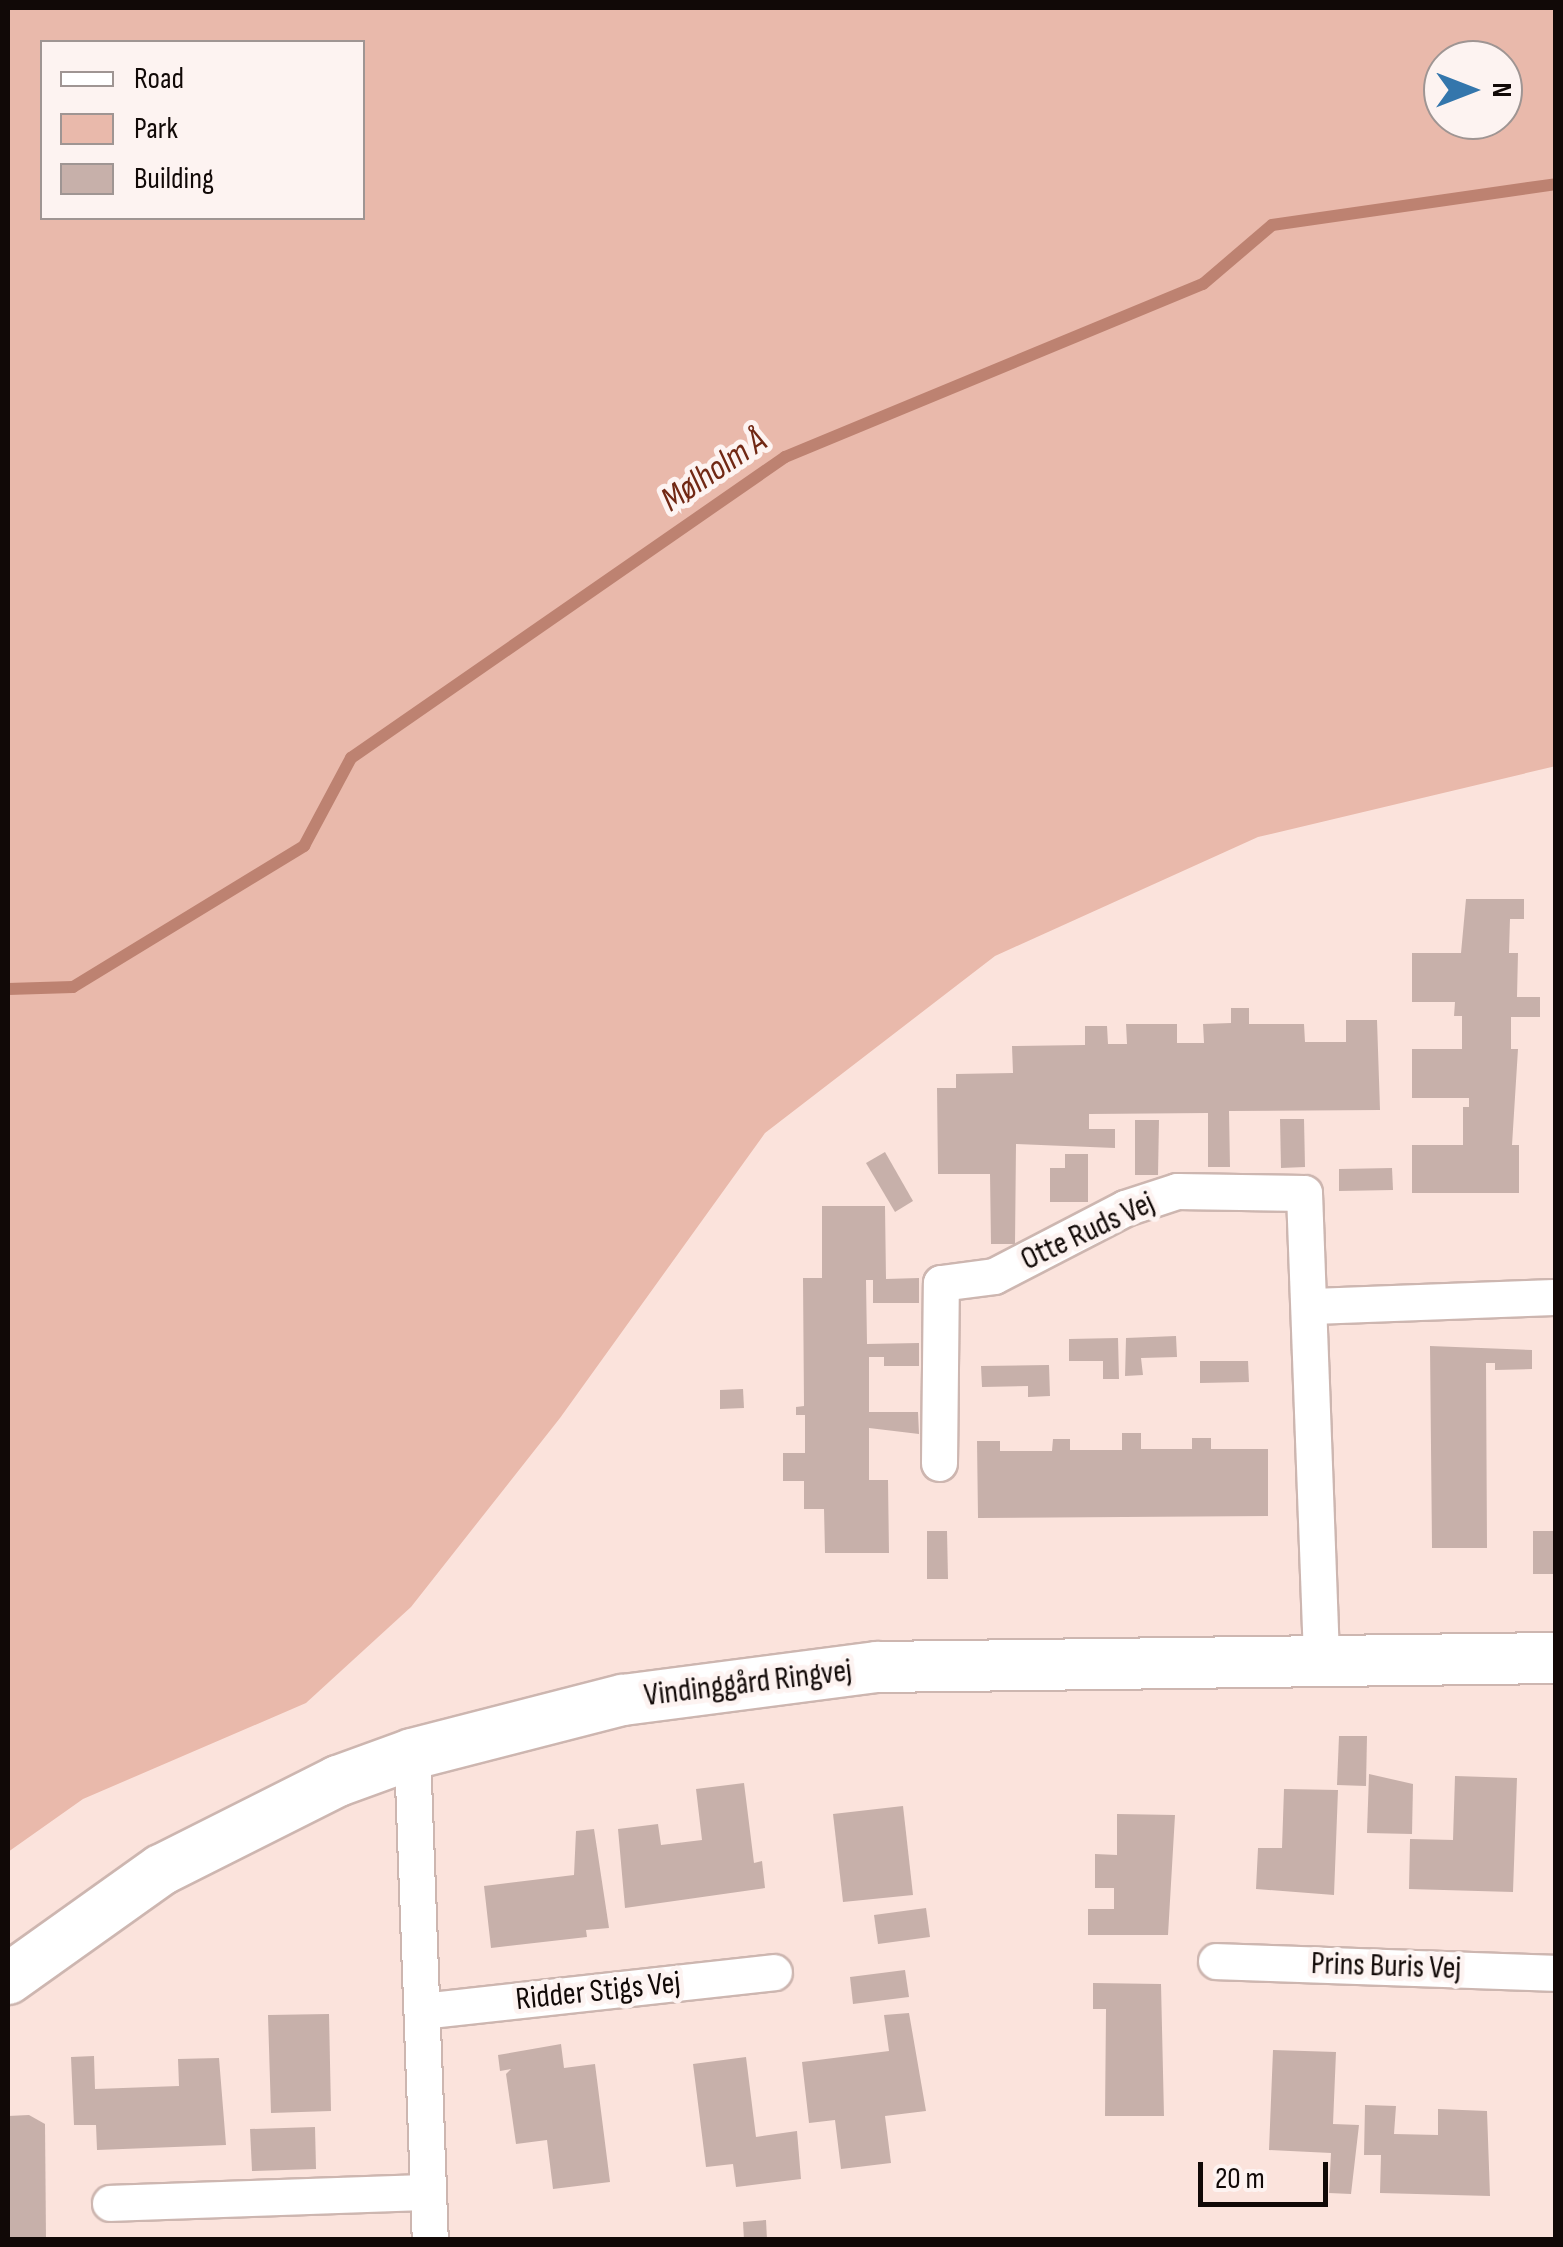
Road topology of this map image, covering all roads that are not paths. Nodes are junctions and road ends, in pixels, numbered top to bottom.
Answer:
1 (1556, 1297) edge
2 (1310, 1306) junction
3 (940, 1463) dead end
4 (1556, 1658) edge
5 (1321, 1660) junction
6 (412, 1754) junction
7 (1216, 1961) dead end
8 (774, 1972) dead end
9 (1556, 1973) edge
10 (8, 1979) edge
11 (422, 2012) junction
12 (428, 2192) junction
13 (110, 2202) dead end
14 (430, 2240) edge

1 - 2 street
2 - 3 street, Otte Ruds Vej
2 - 5 street, Otte Ruds Vej
4 - 5 street, Vindinggård Ringvej
5 - 6 street, Vindinggård Ringvej
6 - 10 street, Vindinggård Ringvej
6 - 11 street
7 - 9 street, Prins Buris Vej
8 - 11 street, Ridder Stigs Vej
11 - 12 street
12 - 13 street
12 - 14 street

